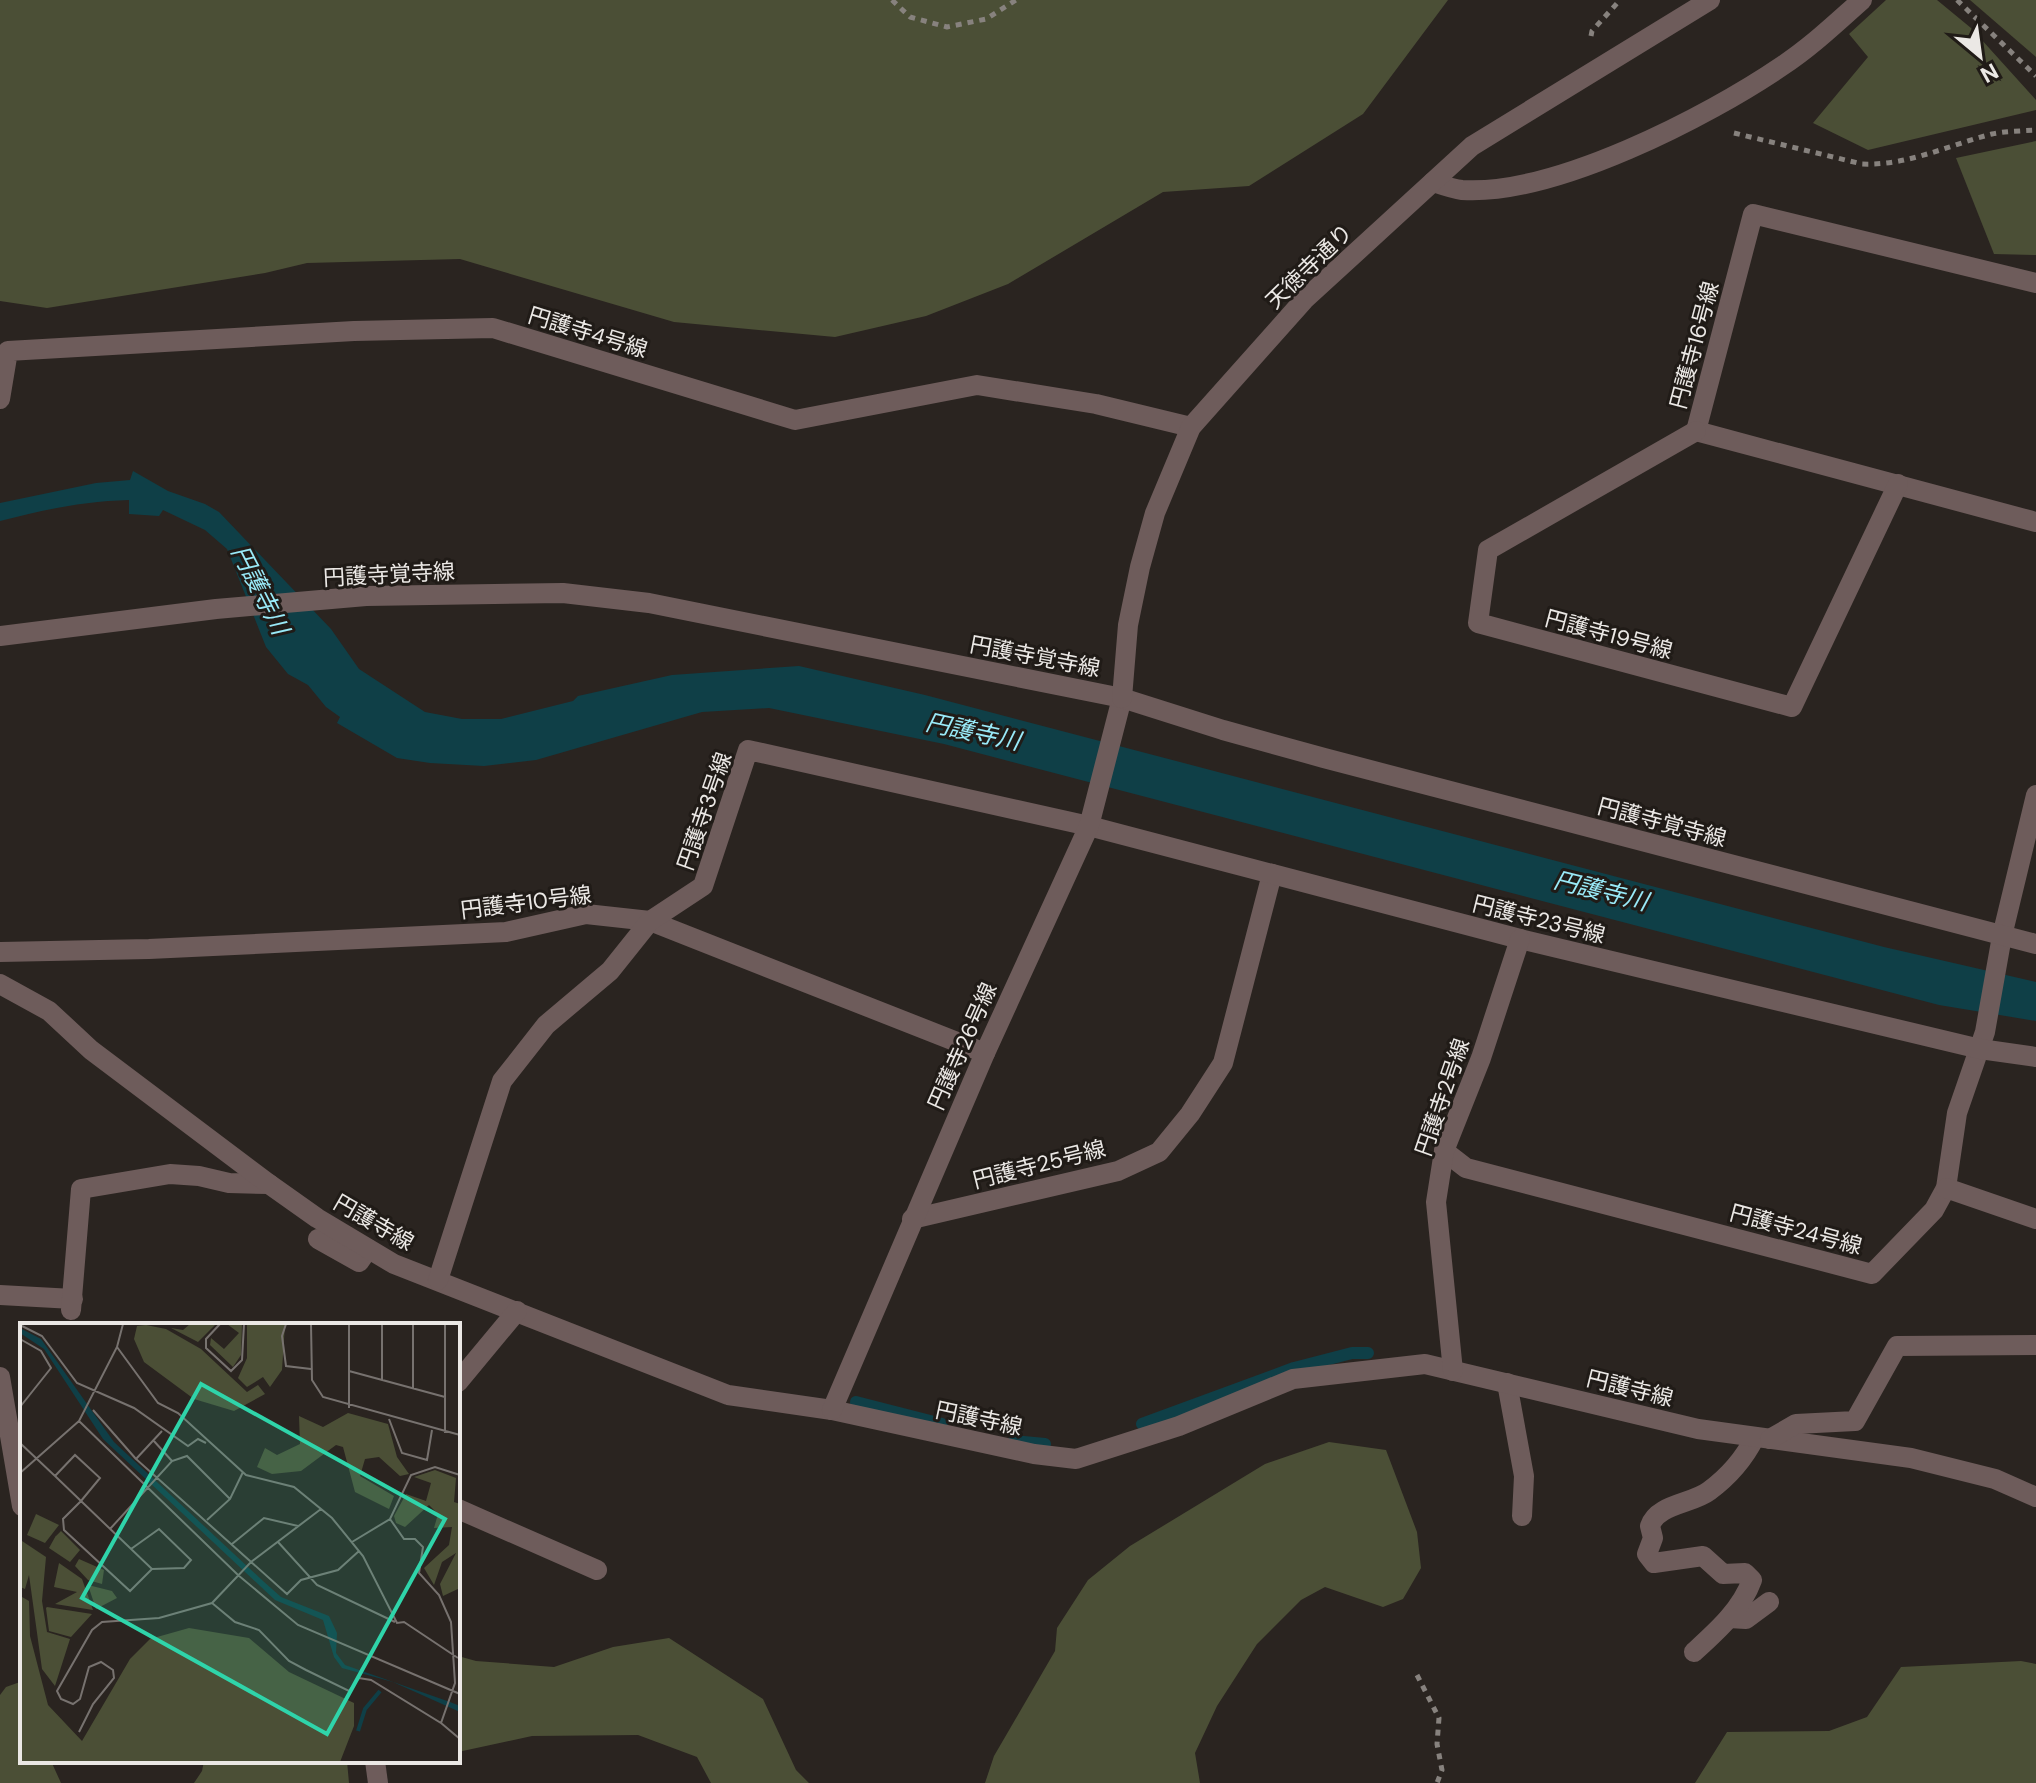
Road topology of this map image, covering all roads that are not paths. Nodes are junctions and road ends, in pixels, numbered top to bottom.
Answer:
1 (1710, 0) edge
2 (1862, 0) edge
3 (1433, 182) junction
4 (2036, 283) edge
5 (7, 346) edge
6 (0, 399) edge
7 (1191, 427) junction
8 (1696, 431) junction
9 (1898, 484) junction
10 (2036, 522) edge
11 (0, 636) edge
12 (1122, 698) junction
13 (2036, 795) edge
14 (1089, 826) junction
15 (1272, 874) junction
16 (650, 921) junction
17 (2002, 936) junction
18 (1520, 939) junction
19 (2036, 944) edge
20 (0, 952) edge
21 (0, 984) edge
22 (1983, 1040) junction
23 (985, 1053) junction
24 (2036, 1057) edge
25 (1444, 1151) junction
26 (269, 1184) junction
27 (1946, 1188) junction
28 (912, 1219) junction
29 (2036, 1219) edge
30 (318, 1239) dead end
31 (368, 1249) junction
32 (438, 1280) junction
33 (0, 1295) edge
34 (517, 1311) junction
35 (2036, 1345) edge
36 (1453, 1371) junction
37 (0, 1377) edge
38 (460, 1380) edge
39 (1507, 1383) junction
40 (832, 1410) junction
41 (1763, 1438) junction
42 (20, 1494) edge
43 (2036, 1497) edge
44 (460, 1510) edge
45 (1522, 1516) dead end
46 (597, 1570) dead end
47 (1769, 1602) dead end
48 (1729, 1618) junction
49 (1694, 1652) dead end
50 (375, 1763) edge
51 (378, 1783) edge

1 - 3 street, 天徳寺通り
2 - 3 street
3 - 7 street, 天徳寺通り
4 - 8 street, 円護寺16号線
5 - 6 street, 円護寺4号線
5 - 7 street, 円護寺4号線
7 - 12 street, 天徳寺通り
8 - 9 street, 円護寺16号線
8 - 9 street, 円護寺19号線
9 - 10 street, 円護寺16号線
11 - 12 street, 円護寺覚寺線
12 - 14 street, 円護寺26号線
12 - 17 street, 円護寺覚寺線
13 - 17 street, 円護寺24号線
14 - 15 street, 円護寺23号線
14 - 16 street, 円護寺3号線
14 - 23 street, 円護寺26号線
15 - 18 street, 円護寺23号線
15 - 28 street, 円護寺25号線
16 - 20 street, 円護寺10号線
16 - 23 street, 円護寺10号線
16 - 32 street, 円護寺3号線
17 - 19 street, 円護寺覚寺線
17 - 22 street, 円護寺24号線
18 - 22 street, 円護寺23号線
18 - 25 street, 円護寺2号線
21 - 26 street, 円護寺線
22 - 24 street, 円護寺23号線
22 - 27 street, 円護寺24号線
23 - 28 street, 円護寺26号線
25 - 27 street, 円護寺24号線
25 - 36 street, 円護寺2号線
26 - 31 street, 円護寺線
26 - 33 street
27 - 29 street
28 - 40 street, 円護寺26号線
30 - 31 street
31 - 32 street, 円護寺線
32 - 34 street, 円護寺線
34 - 38 street
34 - 40 street, 円護寺線
35 - 41 street
36 - 39 street, 円護寺線
36 - 40 street, 円護寺線
37 - 42 street
39 - 41 street, 円護寺線
39 - 45 street
41 - 43 street, 円護寺線
41 - 48 street
44 - 46 street
47 - 48 street
48 - 49 street
50 - 51 street

